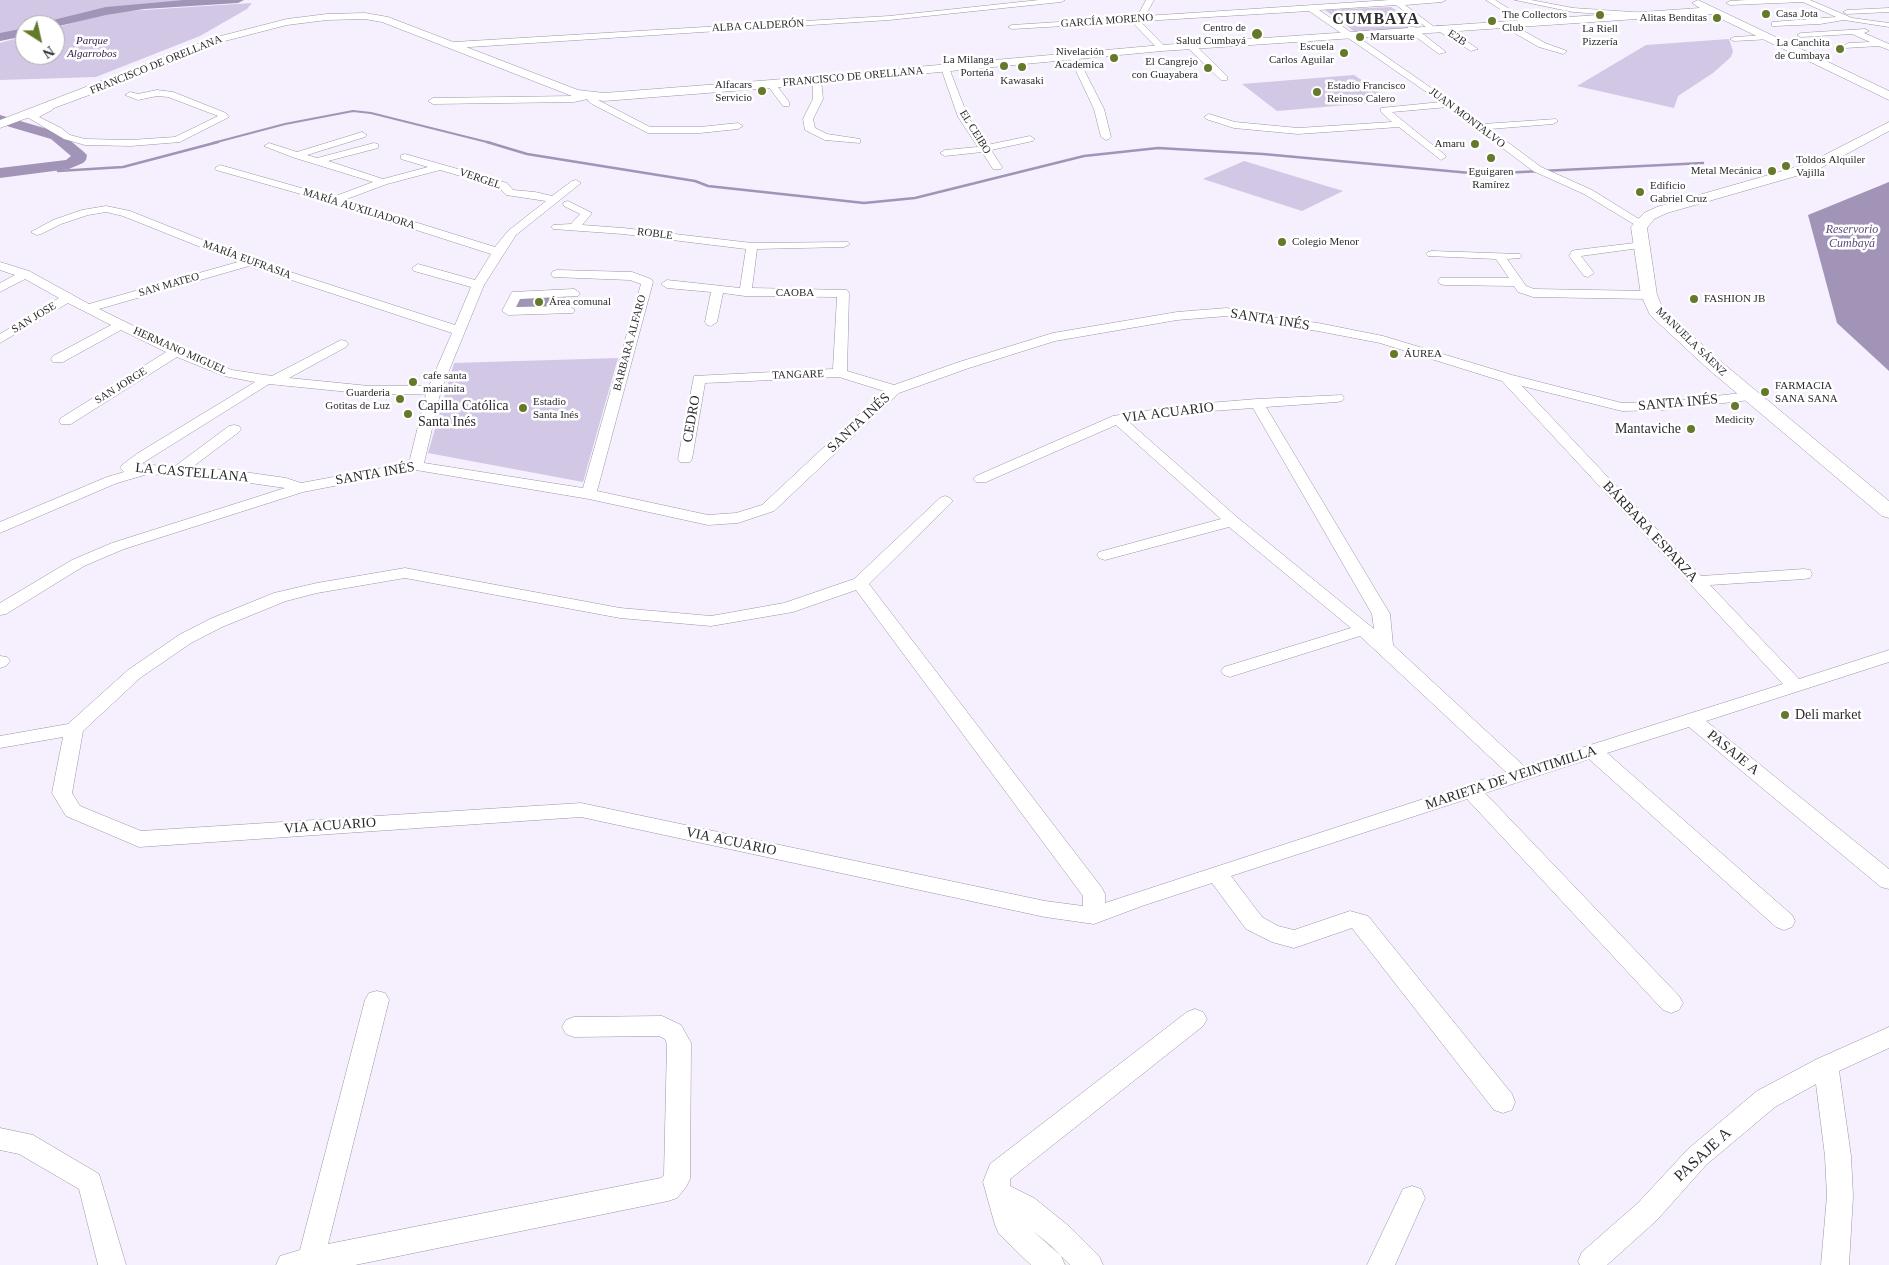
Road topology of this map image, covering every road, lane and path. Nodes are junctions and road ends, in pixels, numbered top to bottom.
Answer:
1 (1061, 0) edge
2 (1150, 0) edge
3 (1301, 0) edge
4 (1442, 0) edge
5 (1490, 0) edge
6 (1519, 0) edge
7 (1804, 0) edge
8 (1395, 2) edge
9 (1730, 3) dead end
10 (1839, 4) dead end
11 (1702, 5) edge
12 (1312, 9) junction
13 (1889, 10) edge
14 (1857, 12) junction
15 (1833, 13) junction
16 (1648, 15) junction
17 (1141, 19) junction
18 (1848, 19) junction
19 (1776, 20) dead end
20 (1820, 22) junction
21 (1528, 23) junction
22 (1505, 24) junction
23 (1012, 27) dead end
24 (1887, 27) edge
25 (1435, 28) junction
26 (1411, 30) junction
27 (1866, 31) dead end
28 (1844, 32) junction
29 (1854, 32) junction
30 (1348, 34) junction
31 (1801, 35) dead end
32 (1768, 37) junction
33 (1734, 39) dead end
34 (454, 45) junction
35 (1190, 46) junction
36 (1848, 46) dead end
37 (1886, 46) edge
38 (1162, 48) junction
39 (1474, 49) dead end
40 (1563, 51) dead end
41 (1442, 52) dead end
42 (1073, 56) junction
43 (945, 68) junction
44 (1224, 78) dead end
45 (817, 80) junction
46 (771, 84) junction
47 (130, 95) dead end
48 (591, 96) junction
49 (1889, 96) edge
50 (433, 101) dead end
51 (786, 104) dead end
52 (1449, 104) junction
53 (50, 106) junction
54 (1208, 118) dead end
55 (1553, 121) dead end
56 (0, 124) edge
57 (1399, 124) junction
58 (1889, 124) edge
59 (738, 126) dead end
60 (1479, 127) junction
61 (1889, 131) edge
62 (362, 135) dead end
63 (1870, 135) junction
64 (1106, 137) dead end
65 (1030, 139) dead end
66 (857, 141) dead end
67 (269, 146) dead end
68 (374, 146) dead end
69 (985, 148) junction
70 (945, 153) dead end
71 (296, 155) junction
72 (405, 157) dead end
73 (1441, 157) dead end
74 (317, 161) junction
75 (442, 167) junction
76 (997, 167) dead end
77 (220, 168) dead end
78 (383, 182) junction
79 (576, 183) dead end
80 (333, 200) junction
81 (553, 200) junction
82 (568, 204) dead end
83 (1641, 224) junction
84 (557, 227) dead end
85 (574, 228) junction
86 (38, 232) dead end
87 (844, 244) dead end
88 (1643, 245) junction
89 (752, 246) junction
90 (498, 252) junction
91 (1432, 254) dead end
92 (1499, 256) junction
93 (1516, 256) dead end
94 (249, 262) junction
95 (0, 266) edge
96 (418, 268) dead end
97 (1588, 273) dead end
98 (25, 274) junction
99 (556, 274) dead end
100 (581, 275) junction
101 (1444, 281) dead end
102 (1518, 282) junction
103 (667, 284) dead end
104 (478, 285) junction
105 (0, 288) edge
106 (718, 290) junction
107 (745, 292) junction
108 (574, 293) junction
109 (1650, 295) junction
110 (68, 298) junction
111 (88, 308) junction
112 (711, 322) dead end
113 (122, 325) junction
114 (459, 331) junction
115 (0, 339) edge
116 (341, 344) dead end
117 (176, 352) junction
118 (58, 359) dead end
119 (840, 373) junction
120 (1507, 378) junction
121 (699, 379) joint
122 (270, 380) junction
123 (434, 390) junction
124 (894, 390) junction
125 (1750, 396) junction
126 (1337, 398) dead end
127 (1257, 403) junction
128 (1118, 419) junction
129 (66, 421) dead end
130 (234, 429) dead end
131 (685, 458) dead end
132 (416, 466) junction
133 (146, 470) junction
134 (176, 472) junction
135 (981, 479) dead end
136 (301, 488) junction
137 (589, 494) junction
138 (945, 501) dead end
139 (1889, 512) edge
140 (1232, 521) junction
141 (0, 528) edge
142 (1105, 556) dead end
143 (1804, 574) dead end
144 (1695, 581) junction
145 (860, 583) junction
146 (0, 610) edge
147 (1364, 630) junction
148 (1384, 647) junction
149 (1889, 656) edge
150 (1230, 671) dead end
151 (1794, 686) junction
152 (1693, 720) junction
153 (74, 730) junction
154 (0, 742) edge
155 (1593, 752) junction
156 (1521, 774) junction
157 (1470, 790) junction
158 (1220, 873) junction
159 (1889, 881) edge
160 (1094, 916) junction
161 (1784, 921) dead end
162 (377, 1000) dead end
163 (1671, 1003) dead end
164 (1195, 1020) dead end
165 (574, 1027) dead end
166 (1889, 1037) edge
167 (1826, 1066) junction
168 (1503, 1102) dead end
169 (0, 1139) edge
170 (998, 1193) junction
171 (1412, 1198) dead end
172 (1592, 1261) dead end
173 (300, 1263) edge
174 (112, 1265) edge
175 (1051, 1265) edge
176 (1090, 1265) edge
177 (1381, 1265) edge
178 (1835, 1265) edge

1 - 34 street, ALBA CALDERÓN
2 - 17 street
3 - 12 street, JUAN MONTALVO
4 - 8 street, GARCÍA MORENO
5 - 21 street
6 - 16 street
7 - 9 street
7 - 15 street
8 - 12 street, GARCÍA MORENO
8 - 25 street, E2B
10 - 14 street
11 - 16 street, FRANCISCO DE ORELLANA
11 - 32 street
12 - 17 street, GARCÍA MORENO
12 - 30 street, JUAN MONTALVO
13 - 14 street
14 - 15 street
15 - 18 street
16 - 21 street, FRANCISCO DE ORELLANA
17 - 23 street, GARCÍA MORENO
17 - 38 street
18 - 20 street
18 - 24 street
19 - 20 street
20 - 28 street
21 - 22 street, FRANCISCO DE ORELLANA
22 - 25 street, FRANCISCO DE ORELLANA
22 - 40 street
25 - 26 street, FRANCISCO DE ORELLANA
25 - 39 street, E2B
26 - 30 street, FRANCISCO DE ORELLANA
26 - 41 street
27 - 29 street
28 - 29 street
28 - 31 street
29 - 37 street
30 - 35 street, FRANCISCO DE ORELLANA
30 - 52 street, JUAN MONTALVO
32 - 33 street
32 - 49 street
34 - 48 street, FRANCISCO DE ORELLANA
34 - 53 street, FRANCISCO DE ORELLANA
35 - 38 street, FRANCISCO DE ORELLANA
35 - 44 street
36 - 37 street
38 - 42 street, FRANCISCO DE ORELLANA
42 - 43 street, FRANCISCO DE ORELLANA
42 - 64 street
43 - 45 street, FRANCISCO DE ORELLANA
43 - 69 street, EL CEIBO
45 - 46 street, FRANCISCO DE ORELLANA
45 - 66 street
46 - 48 street, FRANCISCO DE ORELLANA
46 - 51 street
47 - 53 street
48 - 50 street
48 - 59 street
52 - 57 street
52 - 60 street, JUAN MONTALVO
53 - 56 street, FRANCISCO DE ORELLANA
54 - 57 street
55 - 60 street
57 - 73 street
58 - 63 street
60 - 83 street, JUAN MONTALVO
61 - 63 street
62 - 71 street
63 - 83 street
65 - 69 street
67 - 71 street
68 - 74 street
69 - 70 street
69 - 76 street, EL CEIBO
71 - 74 street
72 - 75 street, VERGEL
74 - 78 street
75 - 78 street
75 - 81 street, VERGEL
77 - 80 street, MARÍA AUXILIADORA
78 - 80 street
79 - 81 street
80 - 90 street, MARÍA AUXILIADORA
81 - 90 street
82 - 85 street
83 - 88 street, MANUELA SÁENZ
84 - 85 street, ROBLE
85 - 89 street, ROBLE
86 - 94 street, MARÍA EUFRASIA
87 - 89 street, ROBLE
88 - 97 street
88 - 109 street, MANUELA SÁENZ
89 - 107 street
90 - 104 street
91 - 92 street
92 - 93 street
92 - 102 street
94 - 111 street, SAN MATEO
94 - 114 street, MARÍA EUFRASIA
95 - 98 street, HERMANO MIGUEL
96 - 104 street
98 - 105 street
98 - 110 street, HERMANO MIGUEL
99 - 100 street, BARBARA ALFARO
100 - 108 street
100 - 137 street, BARBARA ALFARO
101 - 102 street
102 - 109 street
103 - 106 street, CAOBA
104 - 114 street
106 - 107 street, CAOBA
106 - 112 street
107 - 119 street, CAOBA
108 - 108 street
109 - 125 street, MANUELA SÁENZ
110 - 111 street, HERMANO MIGUEL
110 - 115 street, SAN JOSE
111 - 113 street, HERMANO MIGUEL
113 - 117 street, HERMANO MIGUEL
113 - 118 street
114 - 123 street
116 - 122 street
117 - 122 street, HERMANO MIGUEL
117 - 129 street, SAN JORGE
119 - 121 street, TANGARE
119 - 124 street, TANGARE
120 - 124 street, SANTA INÉS
120 - 125 street, SANTA INÉS
120 - 144 street, BÁRBARA ESPARZA
121 - 131 street, CEDRO
122 - 123 street, HERMANO MIGUEL
122 - 133 street, LA CASTELLANA
123 - 132 street
124 - 137 street, SANTA INÉS
125 - 139 street, MANUELA SÁENZ
126 - 127 street, VIA ACUARIO
127 - 128 street, VIA ACUARIO
127 - 148 street
128 - 135 street, VIA ACUARIO
128 - 140 street
130 - 134 street
132 - 136 street, SANTA INÉS
132 - 137 street, SANTA INÉS
133 - 134 street, LA CASTELLANA
133 - 141 street
134 - 136 street, LA CASTELLANA
136 - 146 street, SANTA INÉS
138 - 145 street
140 - 142 street
140 - 147 street
143 - 144 street
144 - 151 street, BÁRBARA ESPARZA
145 - 153 street
145 - 160 street
147 - 148 street
147 - 150 street
148 - 156 street
149 - 151 street, MARIETA DE VEINTIMILLA
151 - 152 street, MARIETA DE VEINTIMILLA
152 - 155 street, MARIETA DE VEINTIMILLA
152 - 159 street, PASAJE A
153 - 154 street
153 - 160 street, VIA ACUARIO
155 - 156 street, MARIETA DE VEINTIMILLA
155 - 161 street
156 - 157 street, MARIETA DE VEINTIMILLA
157 - 158 street, MARIETA DE VEINTIMILLA
157 - 163 street
158 - 160 street, MARIETA DE VEINTIMILLA
158 - 168 street
162 - 173 street
164 - 170 street
165 - 173 street
166 - 167 street, PASAJE A
167 - 172 street, PASAJE A
167 - 178 street
169 - 174 street
170 - 175 street
170 - 176 street
171 - 177 street

